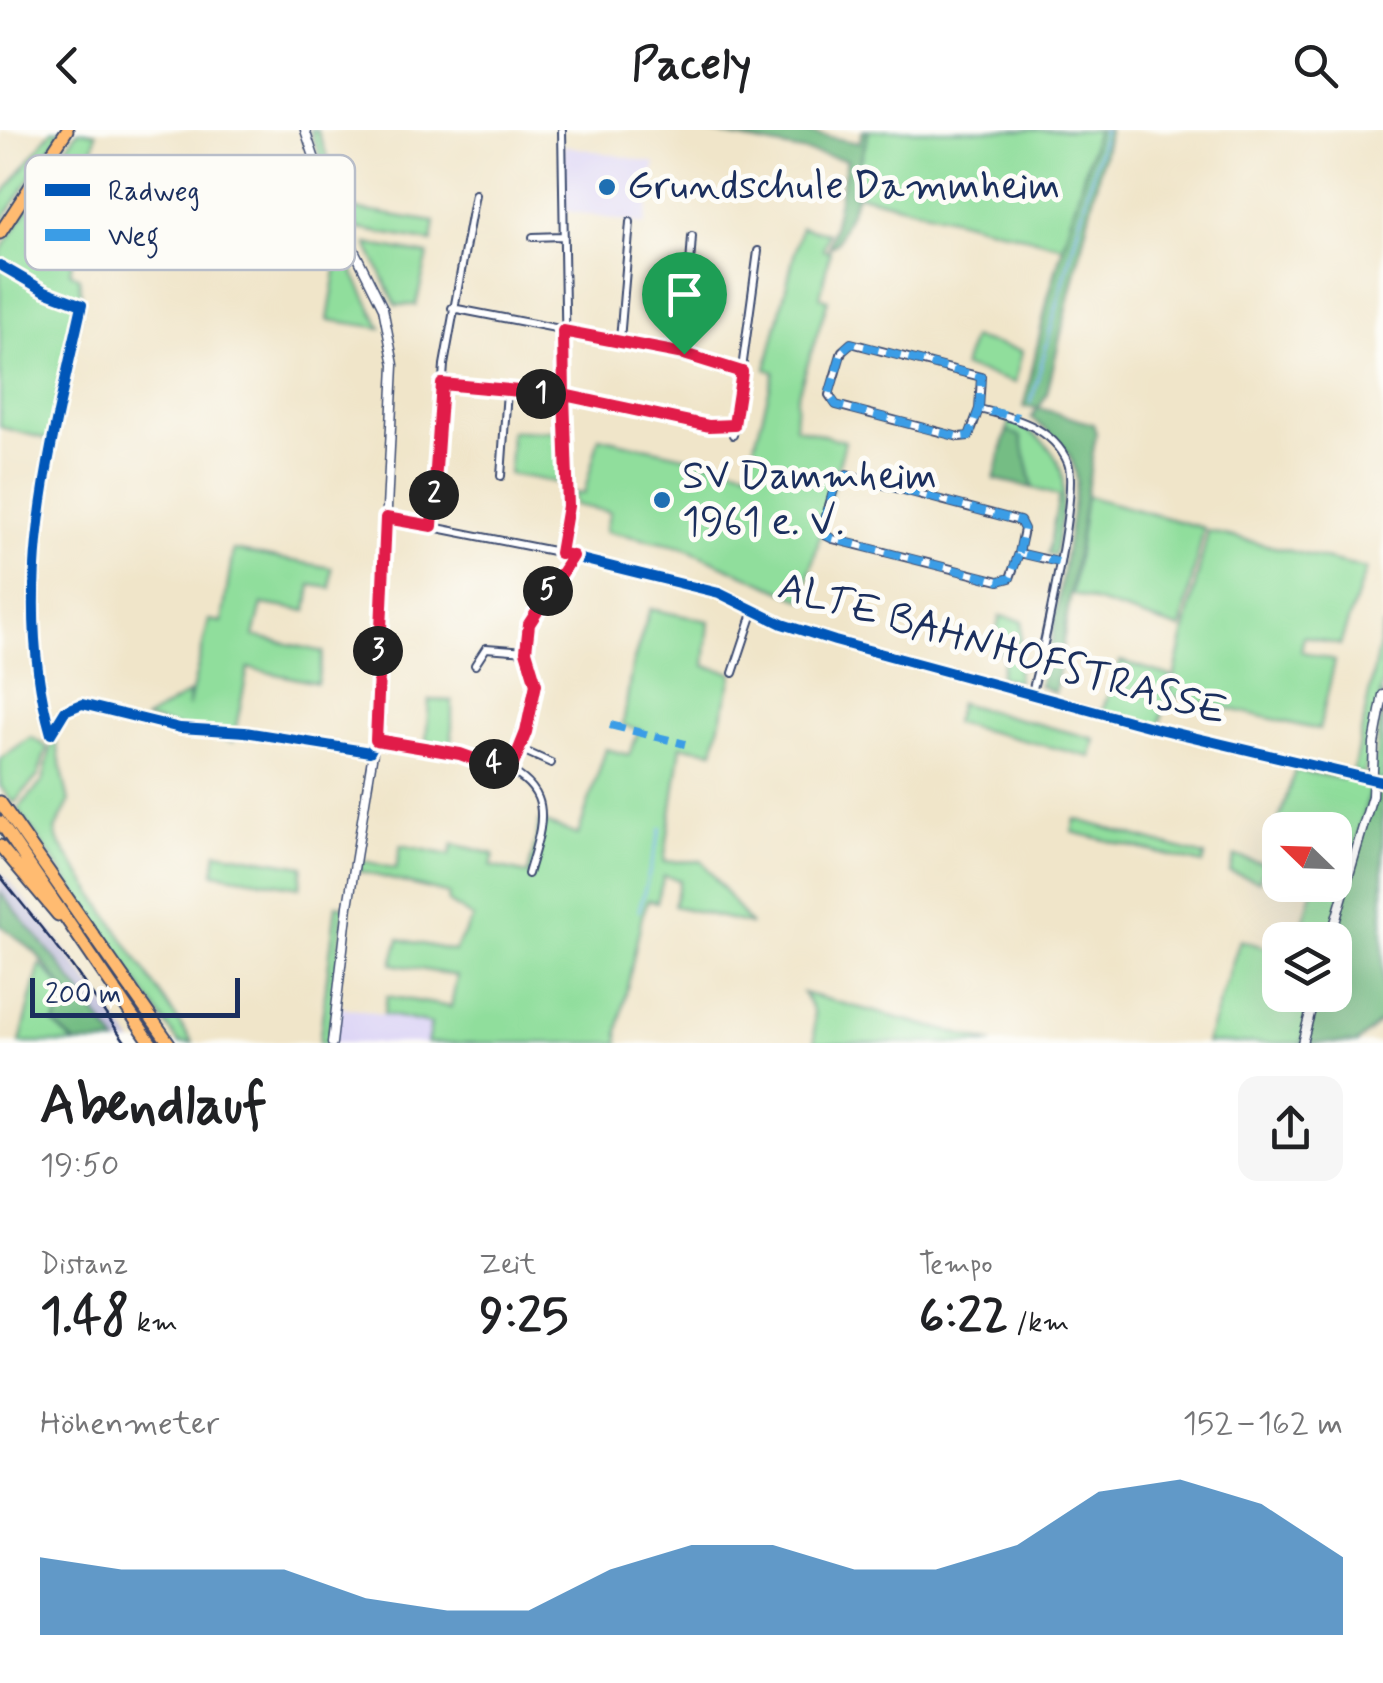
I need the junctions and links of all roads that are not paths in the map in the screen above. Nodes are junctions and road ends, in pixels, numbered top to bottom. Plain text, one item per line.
1 (67, 130) edge
2 (305, 130) edge
3 (562, 130) edge
4 (51, 155) edge
5 (313, 155) edge
6 (475, 194) dead end
7 (25, 195) edge
8 (630, 222) dead end
9 (0, 233) edge
10 (562, 236) junction
11 (692, 236) dead end
12 (533, 237) dead end
13 (758, 252) dead end
14 (355, 256) edge
15 (452, 308) junction
16 (563, 331) junction
17 (620, 340) junction
18 (684, 354) junction
19 (742, 372) junction
20 (442, 384) junction
21 (507, 390) junction
22 (564, 395) junction
23 (979, 409) junction
24 (734, 425) junction
25 (733, 435) dead end
26 (502, 476) dead end
27 (386, 518) junction
28 (432, 526) junction
29 (560, 553) junction
30 (1019, 553) junction
31 (573, 556) junction
32 (1058, 562) junction
33 (754, 610) junction
34 (526, 651) junction
35 (476, 665) dead end
36 (733, 673) dead end
37 (1032, 692) junction
38 (1383, 695) edge
39 (376, 740) junction
40 (520, 749) junction
41 (551, 764) dead end
42 (510, 772) junction
43 (1373, 780) junction
44 (0, 802) edge
45 (0, 822) edge
46 (0, 846) edge
47 (528, 874) dead end
48 (1335, 922) edge
49 (91, 952) junction
50 (1310, 1012) edge
51 (151, 1043) edge
52 (169, 1043) edge
53 (332, 1043) edge
54 (1302, 1043) edge

1 - 4 highway
2 - 5 street
3 - 10 street
6 - 15 street
7 - 9 highway
8 - 17 street
10 - 12 street
10 - 16 street
11 - 18 street
13 - 19 street
14 - 27 street
15 - 16 street
15 - 20 street
16 - 17 street
16 - 22 street
17 - 18 street
18 - 19 street
19 - 24 street
20 - 21 street
20 - 28 street
21 - 22 street
21 - 26 street
22 - 24 street
22 - 29 street
23 - 23 street
23 - 32 street
24 - 25 street
27 - 28 street, ALTE BAHNHOFSTRASSE
27 - 39 street
28 - 29 street, ALTE BAHNHOFSTRASSE
29 - 31 street, ALTE BAHNHOFSTRASSE
30 - 30 street
30 - 32 street
31 - 33 street, ALTE BAHNHOFSTRASSE
31 - 34 street
32 - 37 street
33 - 36 street
33 - 37 street, ALTE BAHNHOFSTRASSE
34 - 35 street
34 - 40 street
37 - 43 street, ALTE BAHNHOFSTRASSE
38 - 43 street
39 - 42 street
39 - 53 street
40 - 41 street
40 - 42 street
42 - 47 street
43 - 48 street
44 - 52 highway
45 - 49 highway
46 - 49 highway
49 - 51 highway
50 - 54 street

